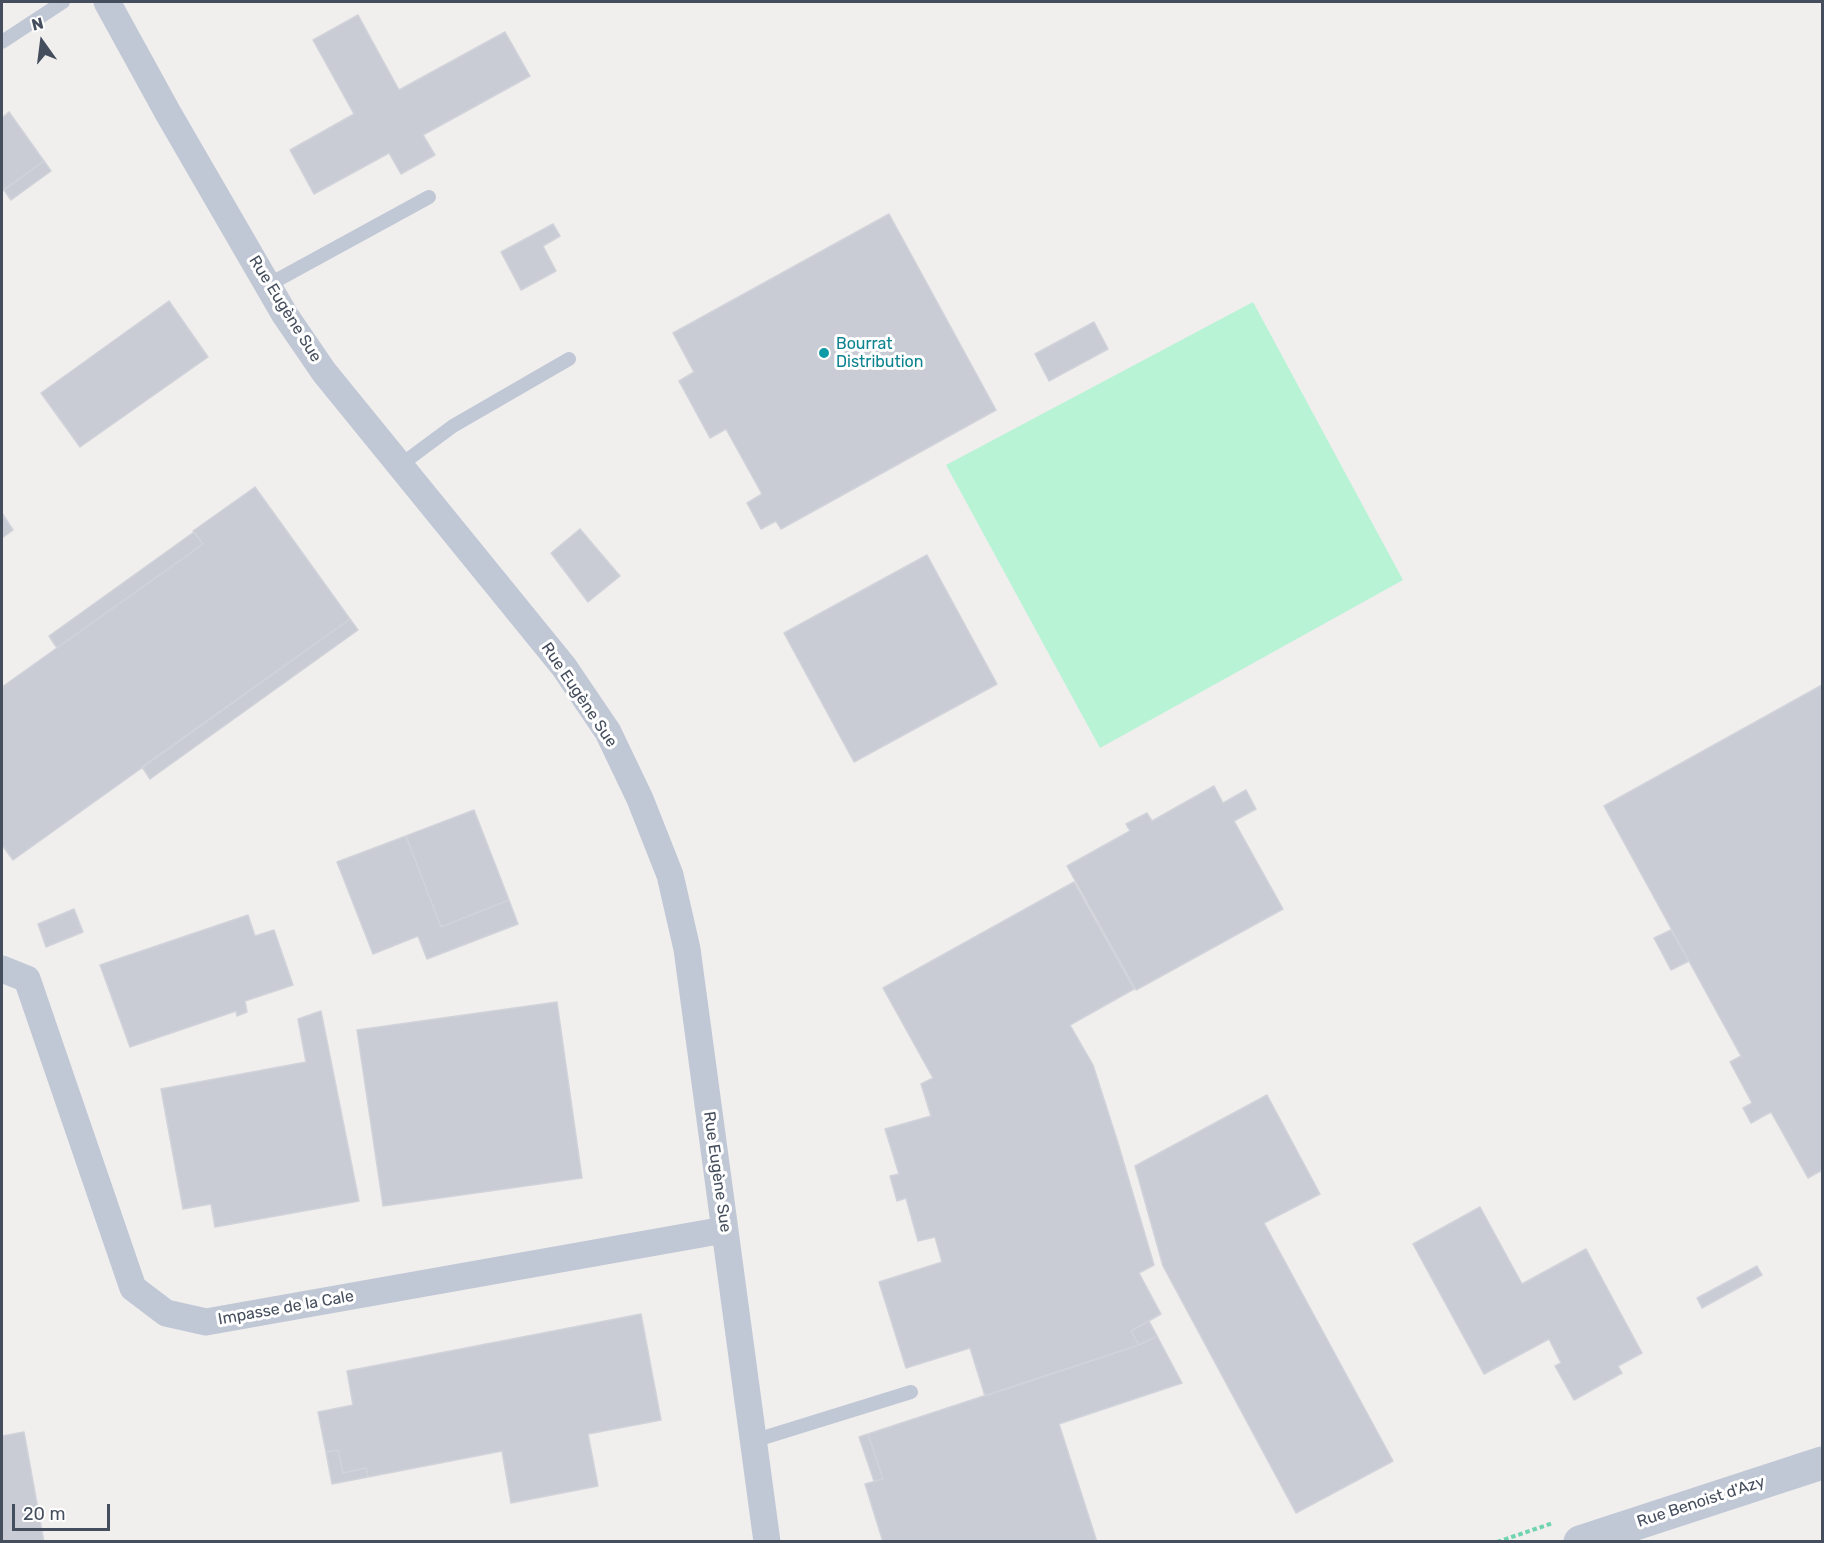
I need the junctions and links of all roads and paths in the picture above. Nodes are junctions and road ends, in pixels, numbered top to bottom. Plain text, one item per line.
1 (63, 2) edge
2 (107, 2) edge
3 (2, 42) edge
4 (429, 197) dead end
5 (268, 285) junction
6 (569, 359) dead end
7 (399, 466) junction
8 (2, 969) edge
9 (724, 1230) junction
10 (911, 1392) dead end
11 (753, 1441) junction
12 (1822, 1463) edge
13 (766, 1542) edge
14 (1580, 1542) edge

1 - 3 lane
2 - 5 street, Rue Eugène Sue
4 - 5 lane
5 - 7 street, Rue Eugène Sue
6 - 7 lane
7 - 9 street, Rue Eugène Sue
8 - 9 street, Impasse de la Cale
9 - 11 street, Rue Eugène Sue
10 - 11 lane
11 - 13 street, Rue Eugène Sue
12 - 14 street, Rue Benoist d'Azy

